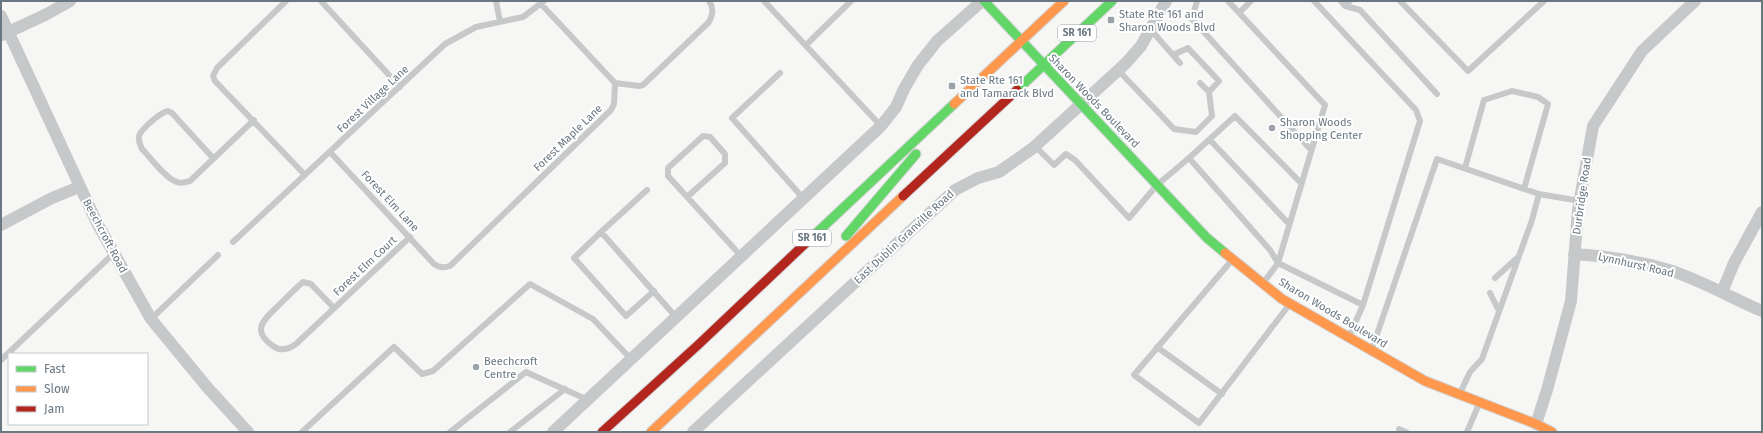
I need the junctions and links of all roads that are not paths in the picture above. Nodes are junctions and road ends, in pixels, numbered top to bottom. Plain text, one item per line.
1 (70, 1) edge
2 (286, 1) edge
3 (321, 1) edge
4 (496, 1) edge
5 (764, 1) edge
6 (851, 1) edge
7 (983, 1) edge
8 (1064, 1) edge
9 (1112, 1) edge
10 (1166, 1) edge
11 (1197, 1) edge
12 (1228, 1) edge
13 (1251, 1) edge
14 (1314, 1) edge
15 (1400, 1) edge
16 (1544, 1) edge
17 (1695, 1) edge
18 (542, 2) edge
19 (711, 3) edge
20 (1346, 3) edge
21 (1239, 12) junction
22 (1, 16) edge
23 (500, 22) junction
24 (1150, 29) junction
25 (5, 34) edge
26 (1020, 41) junction
27 (806, 45) junction
28 (1173, 55) junction
29 (1180, 62) dead end
30 (1043, 64) junction
31 (1005, 69) dead end
32 (1118, 70) junction
33 (780, 73) dead end
34 (1200, 83) dead end
35 (615, 84) junction
36 (400, 87) junction
37 (1209, 92) junction
38 (1437, 94) dead end
39 (1081, 104) junction
40 (254, 120) junction
41 (881, 126) junction
42 (1210, 140) junction
43 (1036, 146) junction
44 (921, 148) dead end
45 (1311, 150) junction
46 (330, 152) junction
47 (213, 158) junction
48 (1189, 158) junction
49 (1465, 168) junction
50 (305, 175) junction
51 (1301, 183) junction
52 (1156, 184) junction
53 (79, 186) junction
54 (1524, 189) junction
55 (647, 190) dead end
56 (1539, 194) junction
57 (687, 197) junction
58 (803, 198) junction
59 (1580, 201) junction
60 (1762, 212) edge
61 (1289, 224) junction
62 (1, 225) edge
63 (601, 232) junction
64 (410, 237) junction
65 (233, 242) dead end
66 (114, 253) junction
67 (1574, 254) junction
68 (218, 255) dead end
69 (741, 256) junction
70 (1519, 257) junction
71 (1233, 259) junction
72 (1278, 263) junction
73 (434, 264) joint
74 (1495, 278) dead end
75 (1263, 283) junction
76 (654, 291) junction
77 (1722, 292) junction
78 (1490, 293) dead end
79 (799, 294) junction
80 (1290, 304) junction
81 (1363, 305) junction
82 (334, 308) junction
83 (1499, 311) junction
84 (1762, 311) edge
85 (676, 317) junction
86 (151, 319) junction
87 (1349, 337) junction
88 (1157, 348) junction
89 (1371, 350) junction
90 (8, 353) edge
91 (631, 359) junction
92 (565, 389) junction
93 (1222, 394) junction
94 (1459, 394) junction
95 (588, 400) junction
96 (1479, 402) junction
97 (1536, 424) junction
98 (1399, 429) dead end
99 (248, 432) edge
100 (302, 432) edge
101 (450, 432) edge
102 (510, 432) edge
103 (553, 432) edge
104 (602, 432) edge
105 (651, 432) edge
106 (693, 432) edge
107 (1406, 432) edge
108 (1467, 432) edge
109 (1552, 432) edge

1 - 25 street
2 - 40 lane
3 - 36 lane
4 - 23 lane
5 - 27 lane
6 - 27 lane
7 - 26 main road, Sharon Woods Boulevard
7 - 41 street
8 - 26 main road, SR 161
9 - 30 main road, SR 161
10 - 24 street, East Dublin Granville Road
11 - 45 lane
12 - 21 lane
13 - 21 lane
14 - 81 lane
15 - 16 lane
17 - 59 street, Durbridge Road
18 - 23 lane, Forest Village Lane
18 - 35 lane
19 - 35 lane
20 - 38 lane
21 - 45 lane
22 - 25 street, Beechcroft Road
23 - 36 lane, Forest Village Lane
24 - 28 lane
24 - 32 street, East Dublin Granville Road
25 - 53 street, Beechcroft Road
26 - 30 main road, Sharon Woods Boulevard
26 - 31 main road
26 - 104 main road, SR 161
27 - 41 lane
28 - 29 lane
28 - 37 lane
30 - 39 main road, Sharon Woods Boulevard
30 - 79 main road, SR 161
32 - 37 lane
32 - 39 street, East Dublin Granville Road
33 - 58 lane
34 - 37 lane
35 - 73 lane, Forest Maple Lane
36 - 46 lane, Forest Village Lane
39 - 43 street, East Dublin Granville Road
39 - 52 main road, Sharon Woods Boulevard
40 - 47 lane
40 - 50 lane
41 - 58 street
42 - 48 lane
42 - 51 lane
42 - 61 lane
43 - 52 lane
43 - 106 street, East Dublin Granville Road
44 - 79 main road
45 - 51 lane
46 - 50 lane, Forest Village Lane
46 - 64 lane, Forest Elm Lane
47 - 47 lane
48 - 52 lane
48 - 72 lane
49 - 54 lane
49 - 54 lane
49 - 89 lane
50 - 65 lane, Forest Village Lane
51 - 61 lane
52 - 71 main road, Sharon Woods Boulevard
53 - 62 street
53 - 66 street, Beechcroft Road
54 - 56 lane
55 - 63 lane
56 - 59 lane
56 - 70 lane
57 - 57 lane
57 - 69 lane
58 - 69 street
59 - 67 street, Durbridge Road
60 - 77 street
61 - 72 lane
63 - 76 lane
63 - 76 lane
64 - 73 lane, Forest Elm Lane
64 - 82 lane, Forest Elm Court
66 - 86 street, Beechcroft Road
66 - 90 lane
67 - 77 street, Lynnhurst Road
67 - 97 street, Durbridge Road
68 - 86 lane
69 - 85 street
70 - 74 lane
70 - 83 lane
71 - 75 main road, Sharon Woods Boulevard
71 - 88 lane
72 - 75 lane
72 - 81 lane
75 - 80 main road, Sharon Woods Boulevard
76 - 85 lane
77 - 84 street, Lynnhurst Road
78 - 83 lane
79 - 105 main road, SR 161
80 - 87 main road, Sharon Woods Boulevard
80 - 93 lane
81 - 87 lane
82 - 82 lane, Forest Elm Court
83 - 94 lane
85 - 91 street
86 - 99 street, Beechcroft Road
87 - 89 main road, Sharon Woods Boulevard
88 - 93 lane
88 - 93 lane
89 - 94 main road, Sharon Woods Boulevard
91 - 95 street
91 - 100 lane
92 - 95 lane
92 - 101 lane
92 - 102 lane
94 - 96 main road, Sharon Woods Boulevard
95 - 103 street
96 - 97 main road, Sharon Woods Boulevard
96 - 108 lane
97 - 109 main road, Sharon Woods Boulevard
98 - 107 lane

